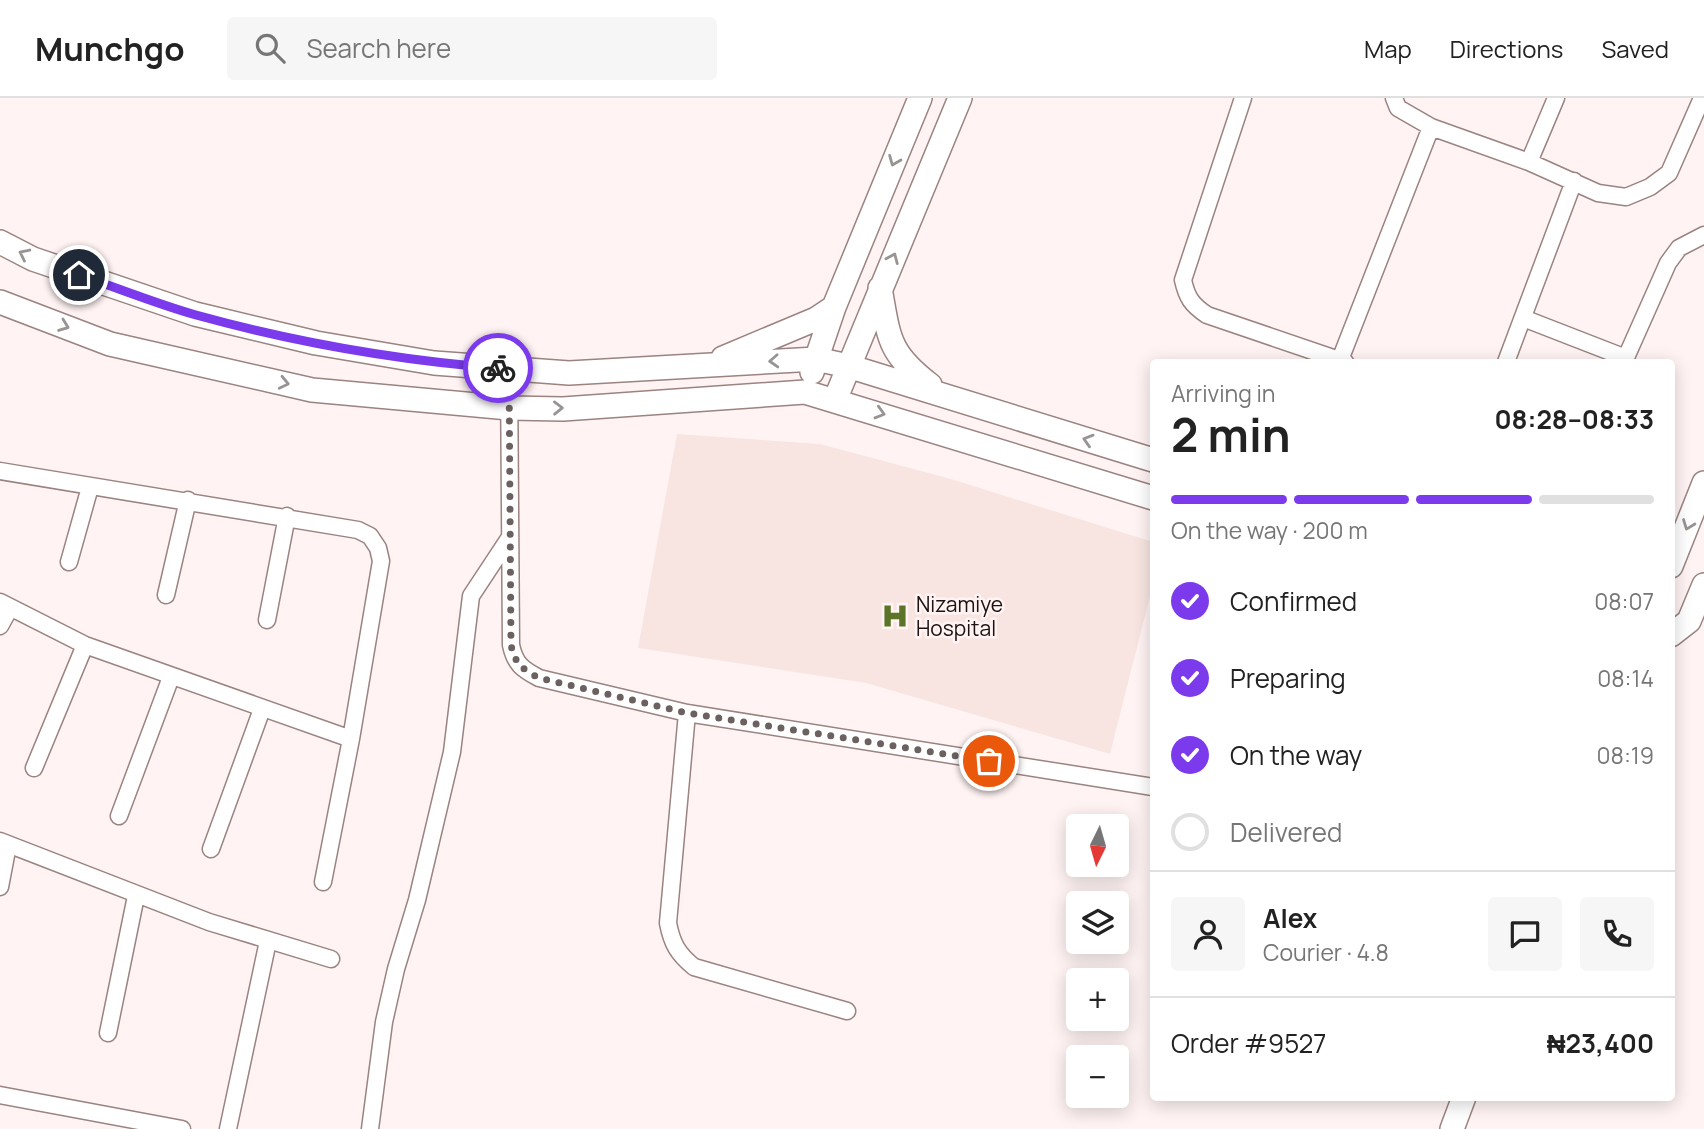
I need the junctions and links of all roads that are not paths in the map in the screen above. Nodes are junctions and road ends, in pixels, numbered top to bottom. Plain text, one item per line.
1 (920, 98) edge
2 (960, 98) edge
3 (1243, 98) edge
4 (1394, 98) edge
5 (1556, 98) edge
6 (1702, 98) edge
7 (1431, 127) junction
8 (1528, 162) junction
9 (1574, 181) junction
10 (1704, 235) edge
11 (0, 242) edge
12 (880, 288) junction
13 (0, 302) edge
14 (834, 307) junction
15 (1523, 318) junction
16 (816, 359) junction
17 (1337, 359) edge
18 (1344, 359) edge
19 (1507, 359) edge
20 (1623, 359) edge
21 (1625, 359) edge
22 (707, 365) junction
23 (848, 366) junction
24 (509, 369) junction
25 (805, 392) junction
26 (944, 396) junction
27 (835, 400) junction
28 (509, 408) junction
29 (1150, 459) edge
30 (0, 471) edge
31 (1704, 483) edge
32 (90, 487) junction
33 (1150, 497) edge
34 (188, 500) junction
35 (286, 516) junction
36 (510, 537) junction
37 (1675, 555) edge
38 (69, 562) dead end
39 (1704, 585) edge
40 (166, 595) dead end
41 (5, 605) edge
42 (267, 620) dead end
43 (0, 626) edge
44 (1675, 632) edge
45 (85, 645) junction
46 (171, 677) junction
47 (262, 709) junction
48 (687, 713) junction
49 (351, 739) junction
50 (33, 768) dead end
51 (1150, 787) edge
52 (119, 816) dead end
53 (4, 843) edge
54 (211, 849) dead end
55 (323, 881) dead end
56 (0, 887) edge
57 (136, 896) junction
58 (268, 941) junction
59 (331, 959) dead end
60 (847, 1011) dead end
61 (108, 1033) dead end
62 (0, 1095) edge
63 (1462, 1101) edge
64 (87, 1121) edge
65 (182, 1129) edge
66 (228, 1129) edge
67 (370, 1129) edge
68 (1452, 1129) edge

1 -> 14 street
12 -> 2 street
3 - 17 street
4 - 7 street
5 - 8 street
6 - 9 street
7 - 8 street
7 - 18 street
8 - 9 street
9 - 15 street
10 - 21 street
24 -> 11 street
12 - 23 street
12 - 26 street
13 -> 28 street
14 - 16 street
14 - 22 street
15 - 19 street
15 - 20 street
16 -> 22 street
16 - 23 street
16 - 25 street
22 - 24 street
23 - 26 street
23 - 27 street
24 - 28 street
25 - 27 street
28 -> 25 street
29 -> 26 street
27 -> 33 street
28 - 36 street
30 - 32 street
31 -> 37 street
32 - 34 street
32 - 38 street
34 - 35 street
34 - 40 street
35 - 42 street
35 - 49 street
36 - 48 street
36 - 67 street
39 - 44 street
41 - 43 street
41 - 45 street
45 - 46 street
45 - 50 street
46 - 47 street
46 - 52 street
47 - 49 street
47 - 54 street
48 - 51 street
48 - 60 street
49 - 55 street
53 - 56 street
53 - 57 street
57 - 58 street
57 - 61 street
58 - 59 street
58 - 66 street
62 - 64 street
63 - 68 street
64 - 65 street

